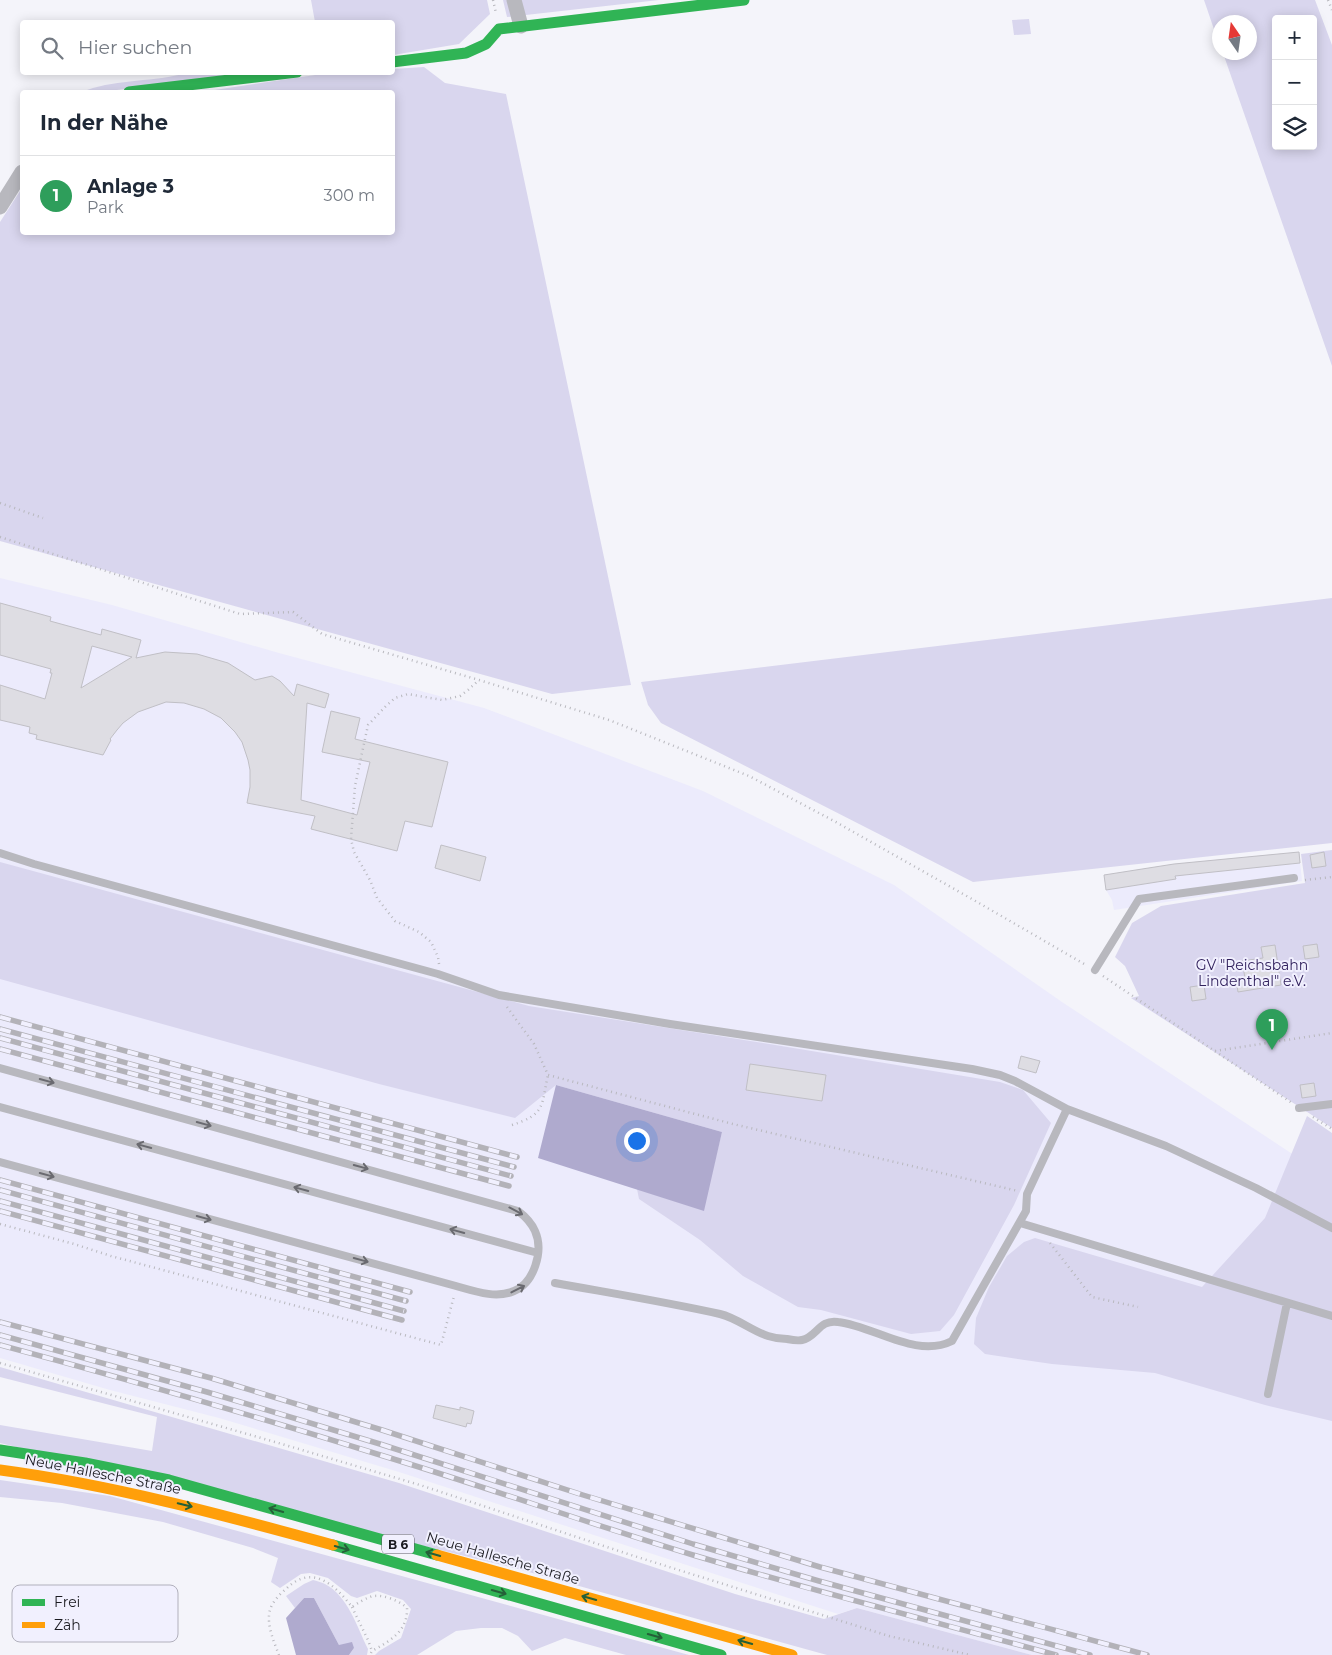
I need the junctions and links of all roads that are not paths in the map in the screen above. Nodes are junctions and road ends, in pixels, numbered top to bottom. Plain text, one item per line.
1 (514, 0) edge
2 (744, 0) edge
3 (521, 26) junction
4 (395, 62) edge
5 (272, 75) edge
6 (146, 90) edge
7 (20, 175) edge
8 (0, 207) edge
9 (0, 853) edge
10 (1294, 878) road end
11 (1095, 970) road end
12 (0, 1068) edge
13 (1332, 1104) edge
14 (0, 1107) edge
15 (1299, 1108) road end
16 (1067, 1109) junction
17 (0, 1162) edge
18 (1020, 1222) junction
19 (1332, 1228) edge
20 (538, 1253) junction
21 (555, 1283) dead end
22 (1287, 1303) junction
23 (1332, 1316) edge
24 (1268, 1394) dead end
25 (0, 1450) edge
26 (0, 1470) edge
27 (720, 1655) edge
28 (792, 1655) edge

1 - 3 street
2 - 3 main road
3 - 4 main road
5 - 6 main road
7 - 8 street
9 - 16 lane
10 - 11 lane
12 -> 20 lane
13 - 15 lane
20 -> 14 lane
16 - 18 lane
16 - 19 lane
17 -> 20 lane
18 - 21 lane
18 - 22 lane
22 - 23 lane
22 - 24 lane
28 -> 25 main road, Neue Hallesche Straße / B 6
26 -> 27 main road, Neue Hallesche Straße / B 6

